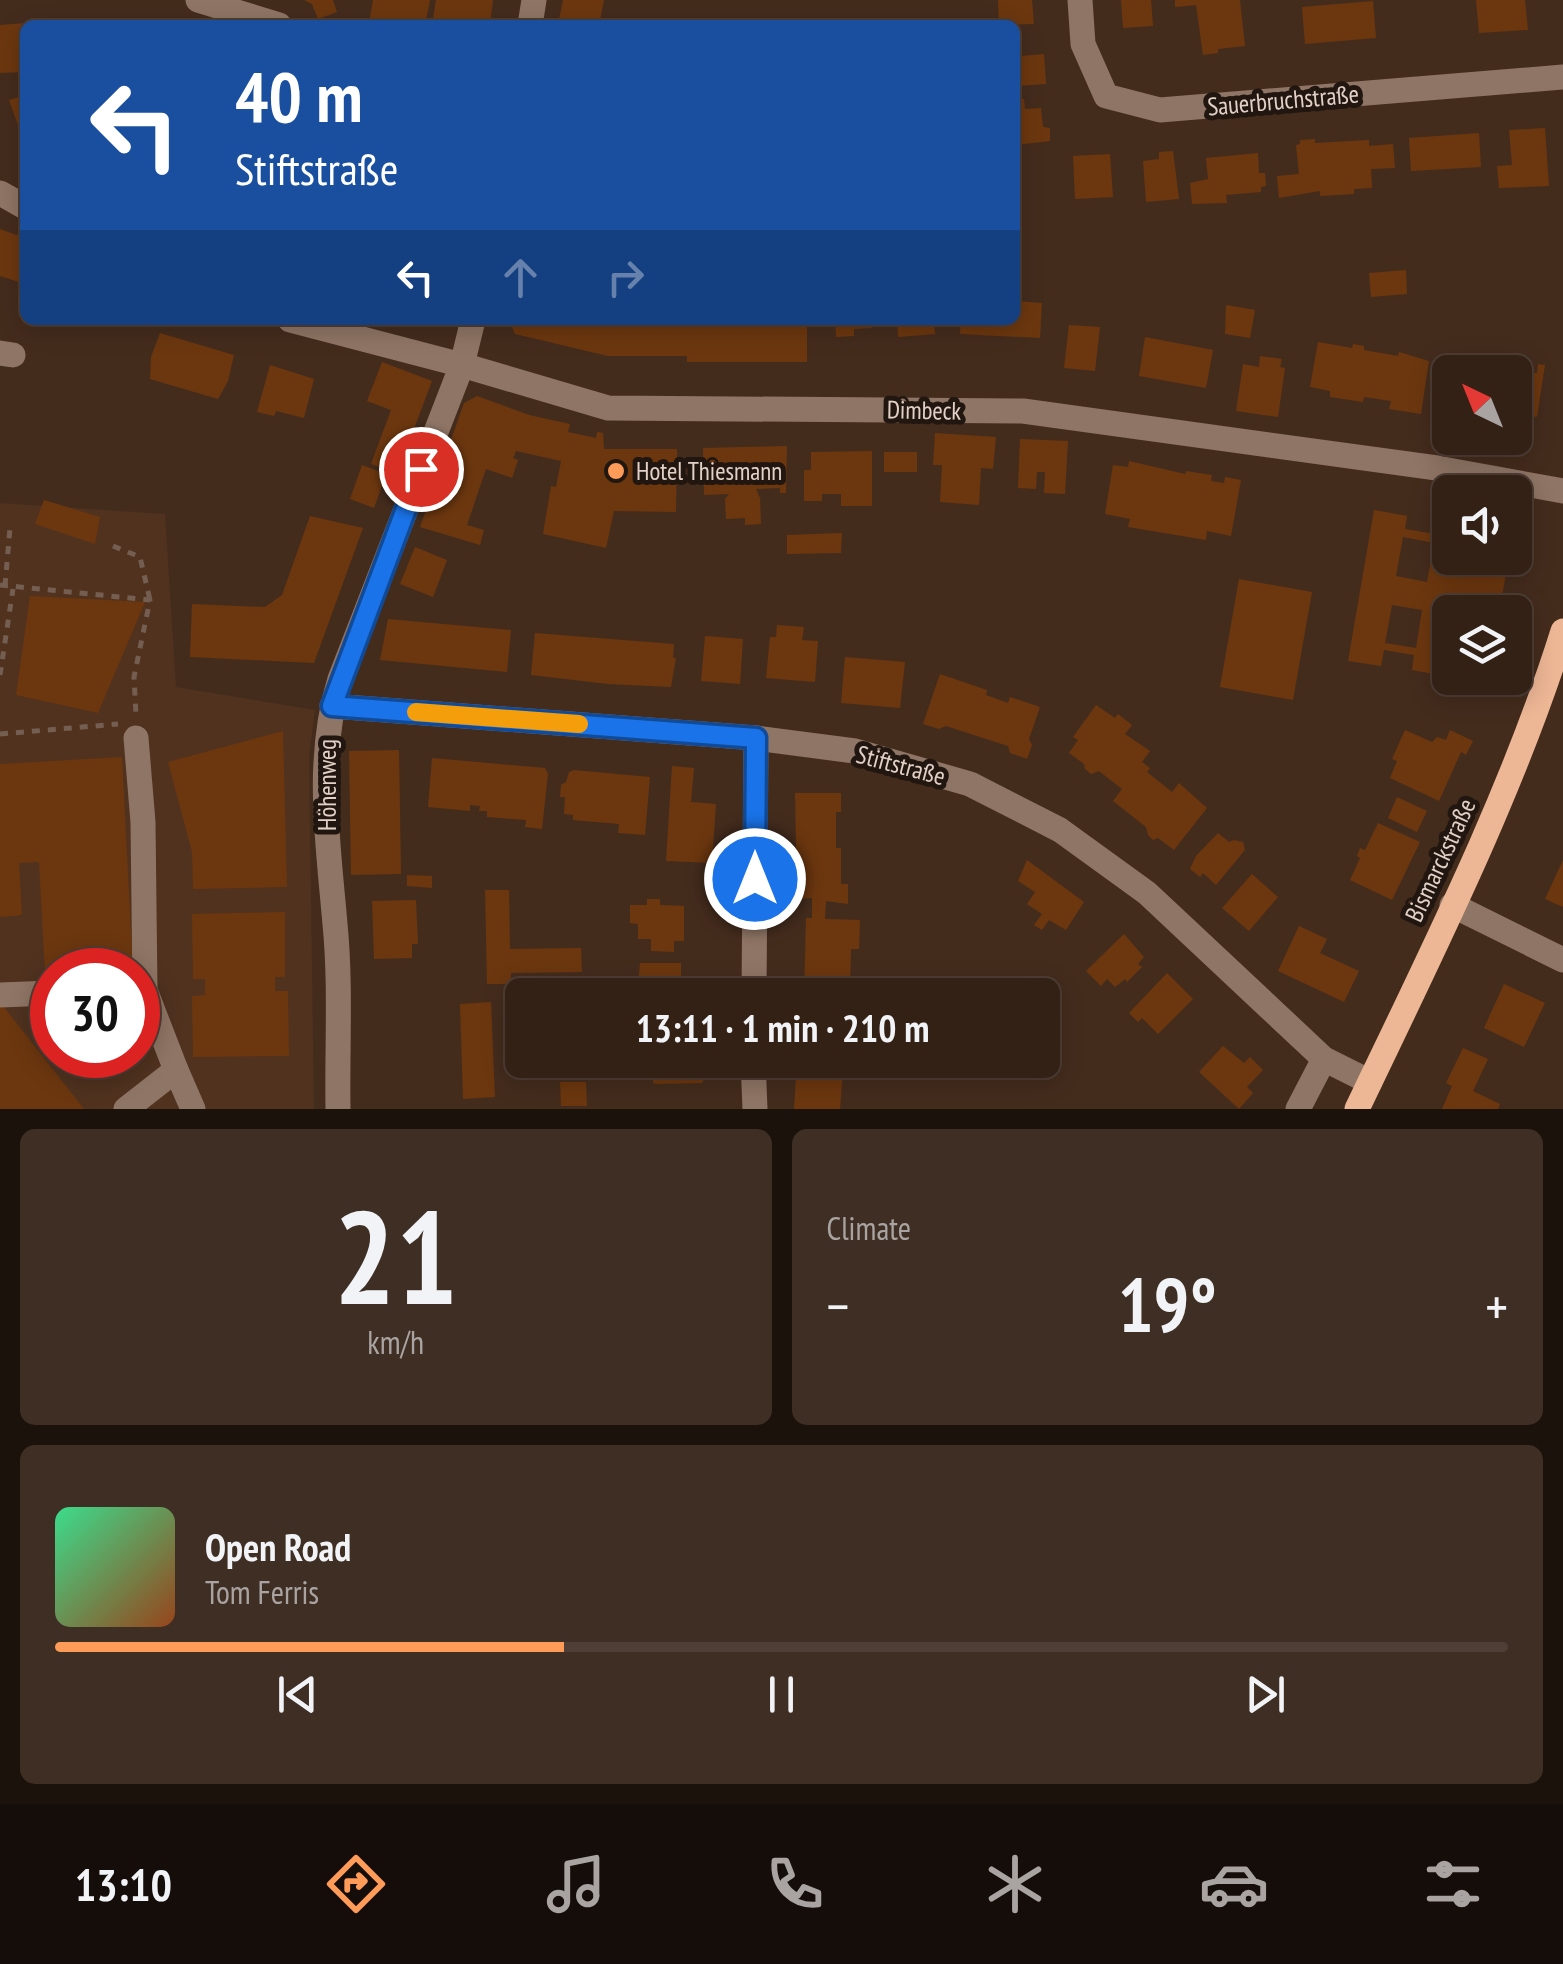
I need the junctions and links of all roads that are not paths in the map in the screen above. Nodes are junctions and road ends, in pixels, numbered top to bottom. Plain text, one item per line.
1 (198, 0) edge
2 (1080, 0) edge
3 (263, 20) edge
4 (1563, 77) edge
5 (310, 325) edge
6 (472, 325) edge
7 (462, 364) junction
8 (1563, 491) edge
9 (1563, 631) edge
10 (332, 706) junction
11 (136, 738) dead end
12 (756, 738) junction
13 (1452, 905) junction
14 (141, 948) edge
15 (1563, 960) edge
16 (754, 978) edge
17 (30, 994) edge
18 (0, 995) edge
19 (160, 1033) edge
20 (1324, 1059) junction
21 (176, 1070) junction
22 (754, 1078) edge
23 (1370, 1082) junction
24 (126, 1109) edge
25 (193, 1109) edge
26 (338, 1109) edge
27 (755, 1109) edge
28 (1298, 1109) edge
29 (1357, 1109) edge

1 - 3 street
2 - 4 street, Sauerbruchstraße
5 - 7 street, Dimbeck
6 - 7 street, Höhenweg
7 - 8 street, Dimbeck
7 - 10 street, Höhenweg
9 - 13 main road, Bismarckstraße
10 - 12 street, Stiftstraße
10 - 26 street, Höhenweg
11 - 14 street
12 - 16 street
12 - 20 street, Stiftstraße
13 - 15 street
13 - 23 main road, Bismarckstraße
17 - 18 street
19 - 21 street
20 - 23 street, Stiftstraße
20 - 28 street
21 - 24 street
21 - 25 street
22 - 27 street
23 - 29 main road, Bismarckstraße

